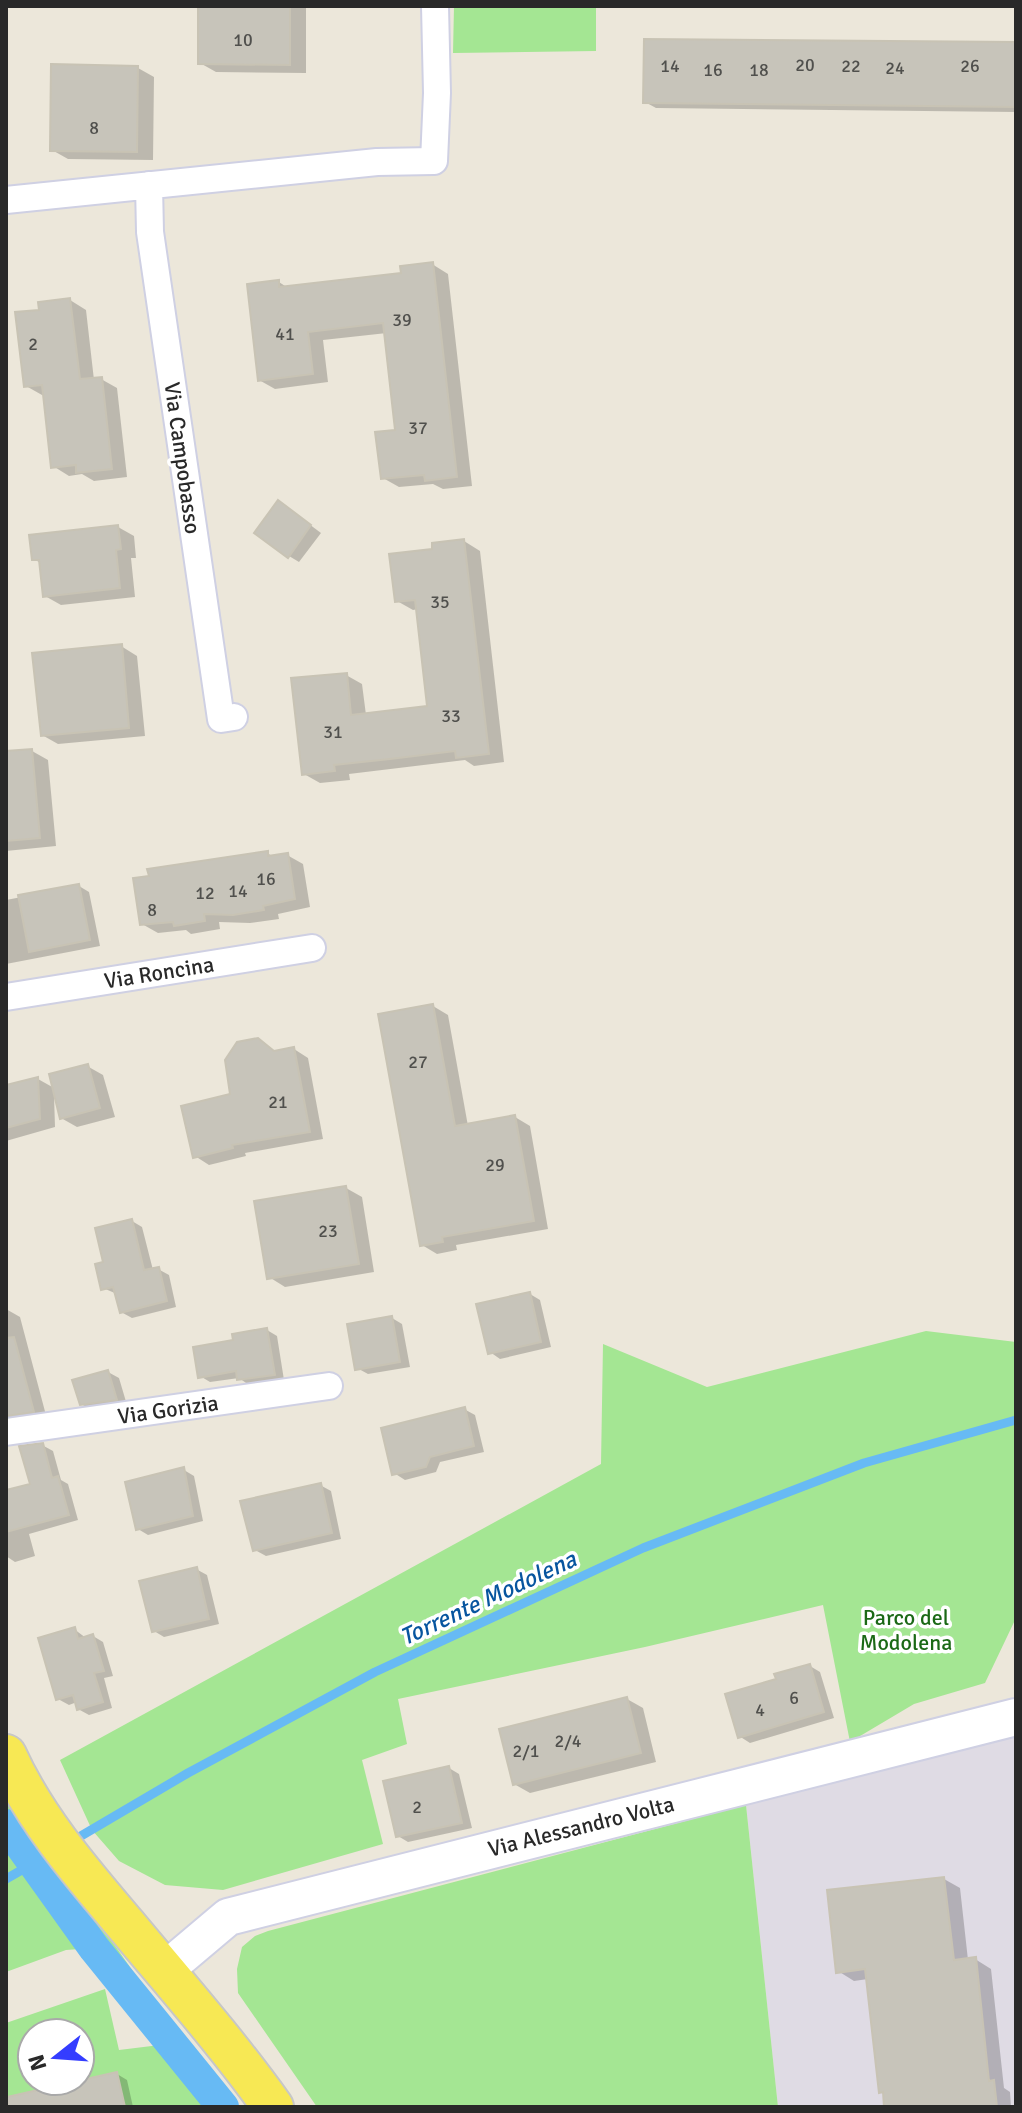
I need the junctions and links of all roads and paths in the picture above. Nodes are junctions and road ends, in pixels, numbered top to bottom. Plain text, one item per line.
1 (435, 6) edge
2 (149, 185) junction
3 (6, 200) edge
4 (234, 717) dead end
5 (312, 948) dead end
6 (6, 997) edge
7 (329, 1386) dead end
8 (6, 1432) edge
9 (1016, 1717) edge
10 (15, 1782) edge
11 (164, 1971) junction
12 (273, 2107) edge

1 - 2 street
2 - 3 street
2 - 4 street, Via Campobasso
5 - 6 street, Via Roncina
7 - 8 street, Via Gorizia
9 - 11 street, Via Alessandro Volta
10 - 11 main road
11 - 12 main road

